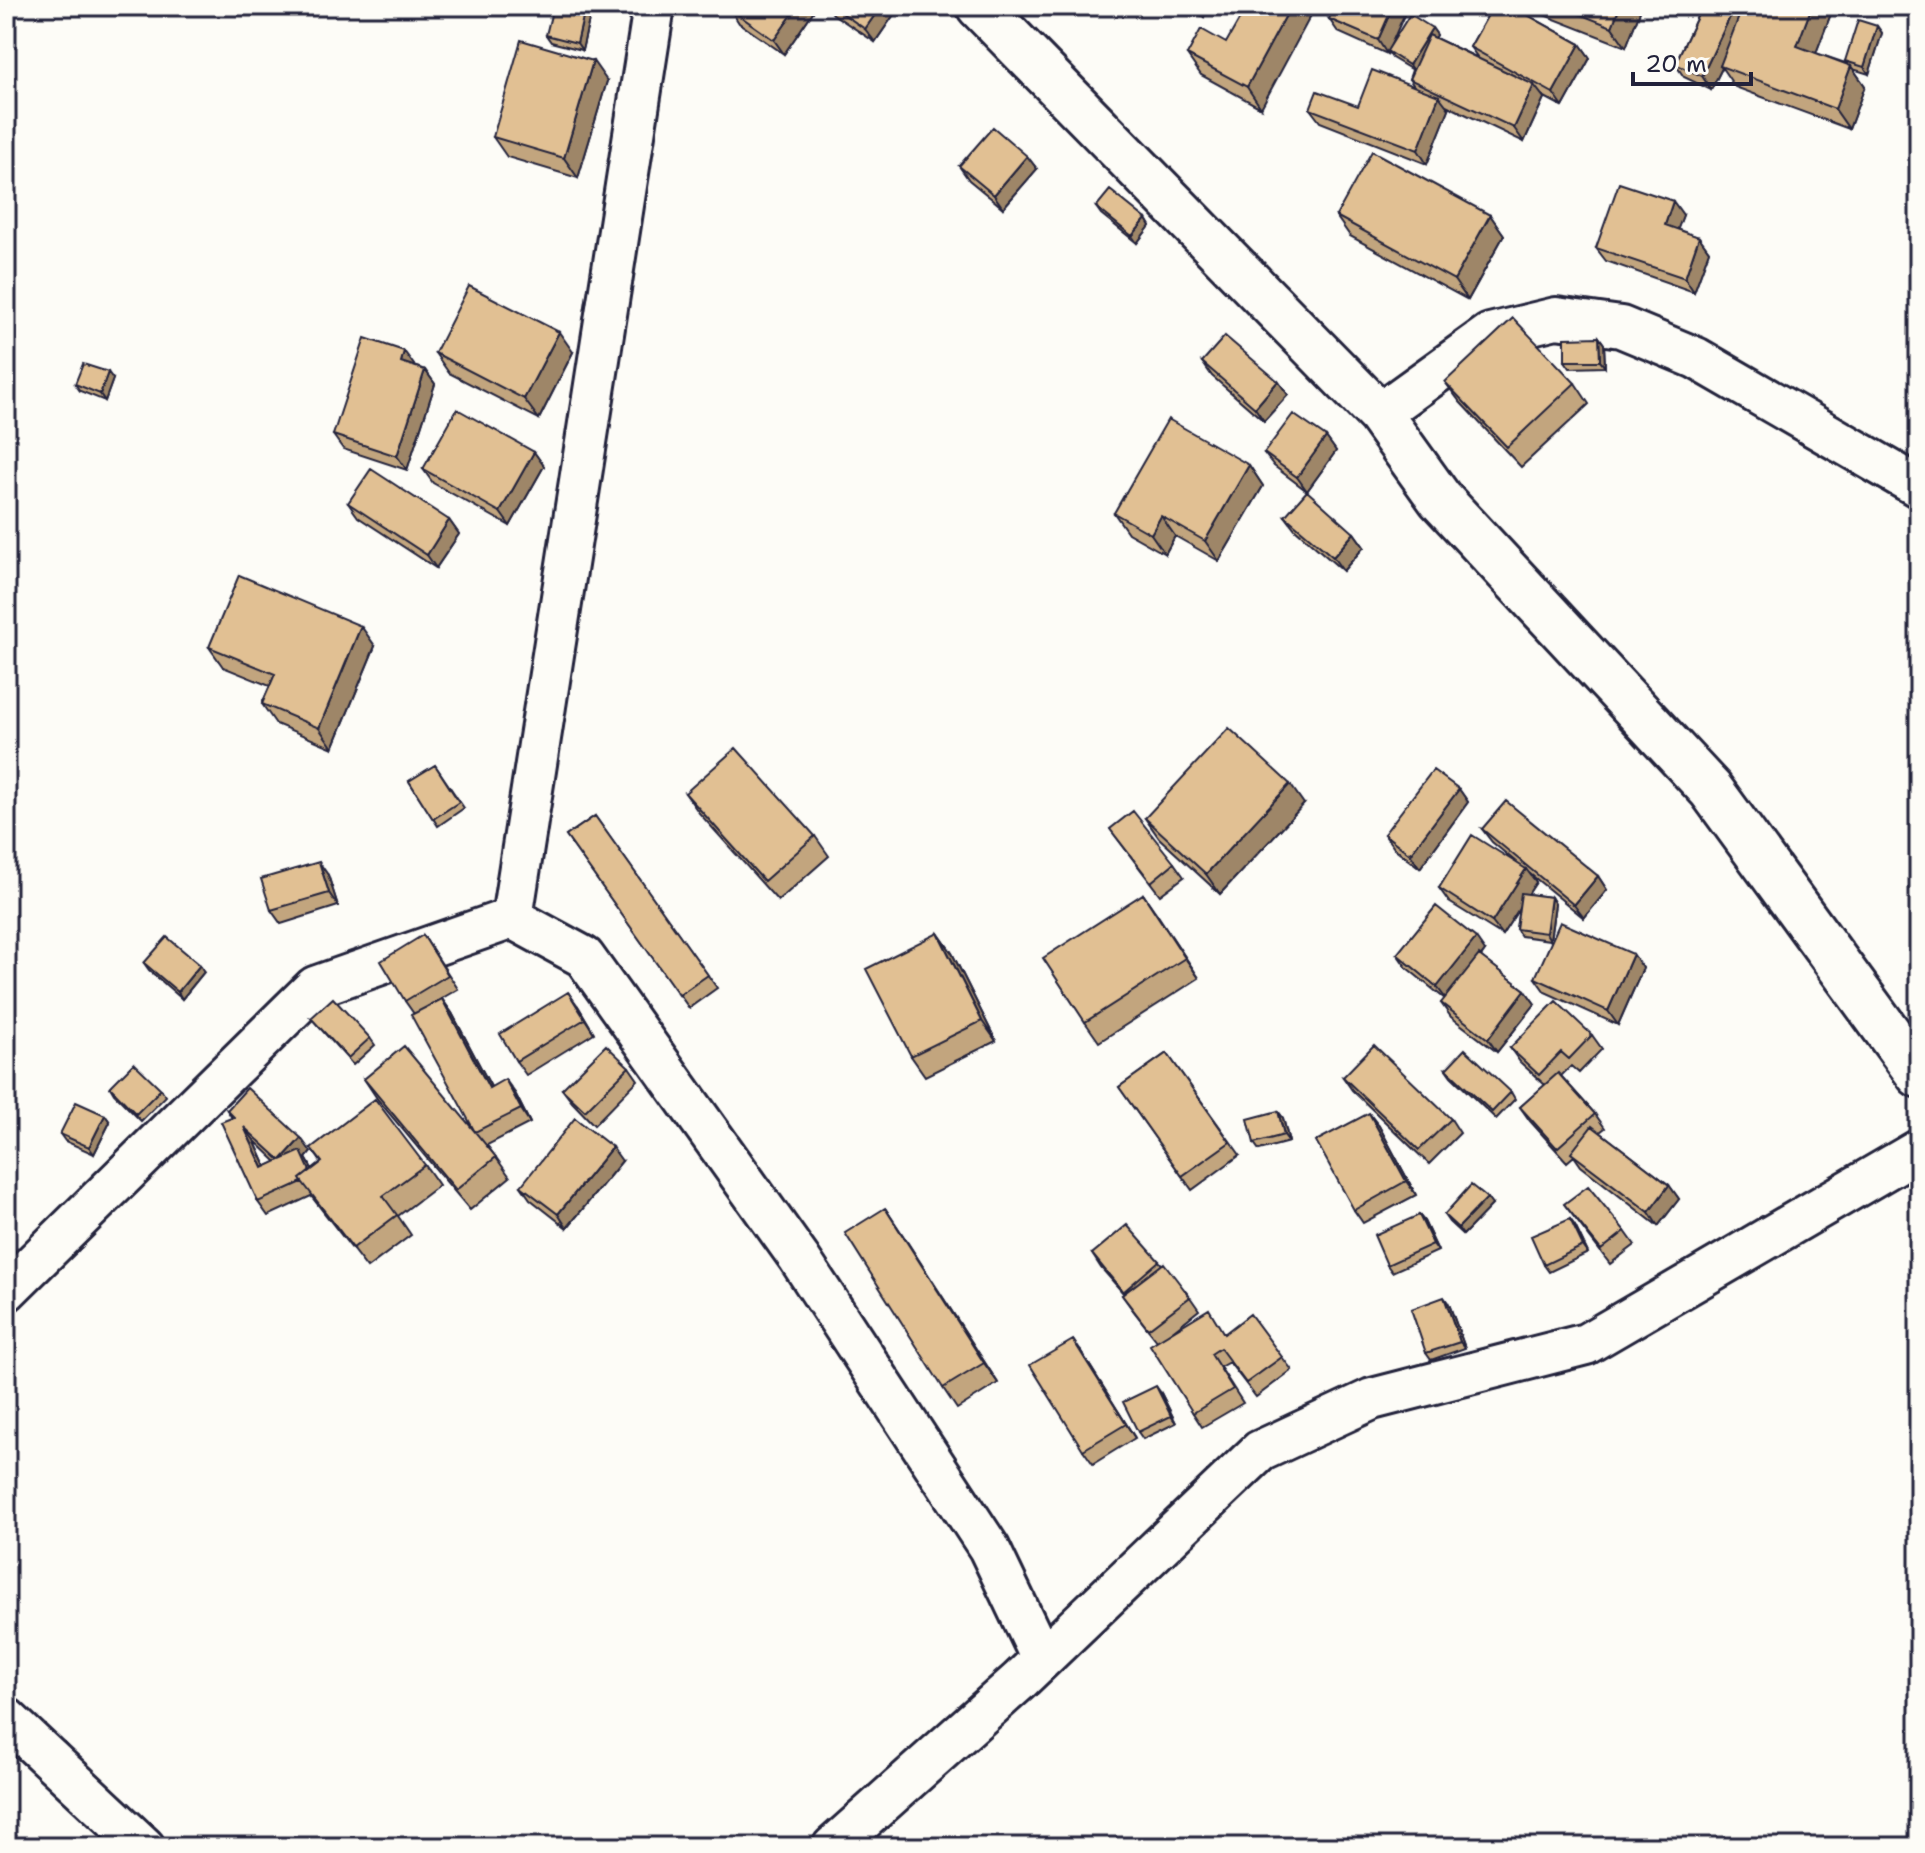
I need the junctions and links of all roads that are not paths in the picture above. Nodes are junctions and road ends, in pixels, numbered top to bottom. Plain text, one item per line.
1 (654, 6) edge
2 (979, 6) edge
3 (1379, 414) junction
4 (1919, 487) edge
5 (512, 918) junction
6 (1919, 1075) edge
7 (1919, 1150) edge
8 (6, 1291) edge
9 (1042, 1659) junction
10 (6, 1718) edge
11 (144, 1847) edge
12 (833, 1847) edge

1 - 5 street
2 - 3 main road
3 - 4 street
3 - 6 main road
5 - 8 street
5 - 9 street
7 - 9 street
9 - 12 street
10 - 11 street

